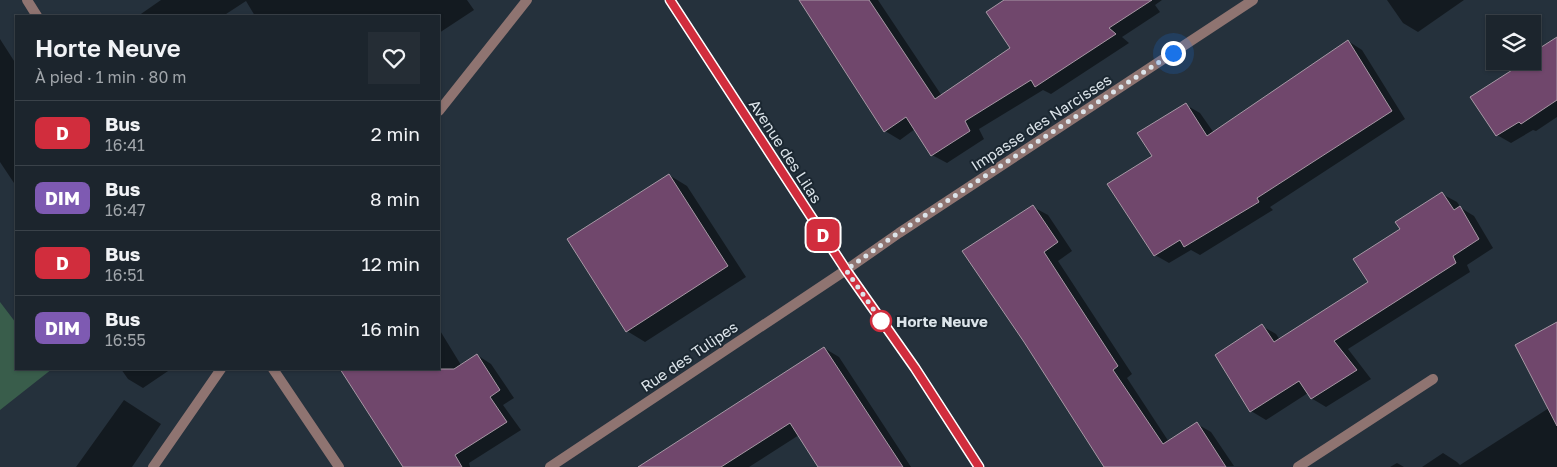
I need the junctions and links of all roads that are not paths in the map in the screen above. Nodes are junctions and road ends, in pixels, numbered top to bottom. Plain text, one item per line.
1 (26, 0) edge
2 (527, 0) edge
3 (670, 0) edge
4 (1253, 0) edge
5 (36, 15) edge
6 (440, 110) edge
7 (846, 270) junction
8 (220, 370) edge
9 (274, 370) edge
10 (1433, 379) dead end
11 (153, 467) edge
12 (339, 467) edge
13 (550, 467) edge
14 (979, 467) edge
15 (1298, 467) edge

1 - 5 street
2 - 6 street
3 - 7 street, Avenue des Lilas
4 - 7 street, Impasse des Narcisses
7 - 13 street, Rue des Tulipes
7 - 14 street, Avenue des Lilas
8 - 11 street
9 - 12 street
10 - 15 street

